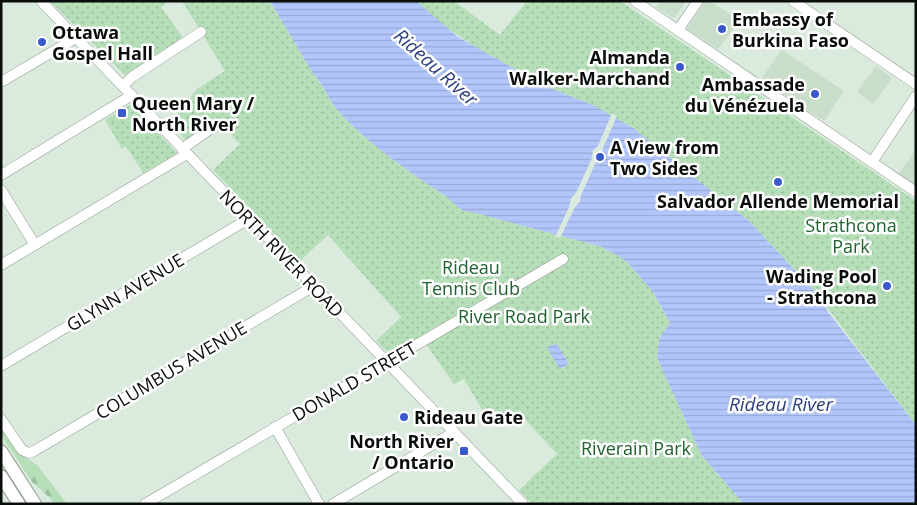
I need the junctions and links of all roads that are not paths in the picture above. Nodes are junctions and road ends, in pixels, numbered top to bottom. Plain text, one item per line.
1 (41, 1) edge
2 (635, 1) edge
3 (698, 1) edge
4 (793, 1) edge
5 (679, 31) junction
6 (202, 32) dead end
7 (76, 38) junction
8 (1, 82) edge
9 (916, 84) edge
10 (123, 86) junction
11 (132, 95) junction
12 (916, 96) edge
13 (216, 125) dead end
14 (185, 152) junction
15 (872, 162) junction
16 (1, 175) edge
17 (1, 190) edge
18 (916, 192) edge
19 (250, 218) junction
20 (35, 245) junction
21 (563, 259) dead end
22 (1, 265) edge
23 (314, 286) junction
24 (388, 362) junction
25 (1, 366) edge
26 (1, 419) edge
27 (275, 427) junction
28 (454, 432) junction
29 (1, 451) edge
30 (1, 476) edge
31 (16, 500) edge
32 (35, 504) edge
33 (145, 504) edge
34 (319, 504) edge
35 (333, 504) edge
36 (523, 504) edge

1 - 7 street, NORTH RIVER ROAD
2 - 5 street
3 - 5 street
4 - 9 street
5 - 15 street
6 - 10 street
7 - 8 street
7 - 10 street, NORTH RIVER ROAD
10 - 11 street, NORTH RIVER ROAD
11 - 14 street, NORTH RIVER ROAD
11 - 16 street
12 - 15 street
13 - 14 street
14 - 19 street, NORTH RIVER ROAD
14 - 20 street
15 - 18 street
17 - 20 street
19 - 23 street, NORTH RIVER ROAD
19 - 25 street, GLYNN AVENUE
20 - 22 street
21 - 24 street, DONALD STREET
23 - 24 street, NORTH RIVER ROAD
23 - 26 street, COLUMBUS AVENUE
24 - 27 street, DONALD STREET
24 - 28 street, NORTH RIVER ROAD
27 - 33 street, DONALD STREET
27 - 34 street
28 - 35 street
28 - 36 street, NORTH RIVER ROAD
29 - 32 main road
30 - 31 main road

